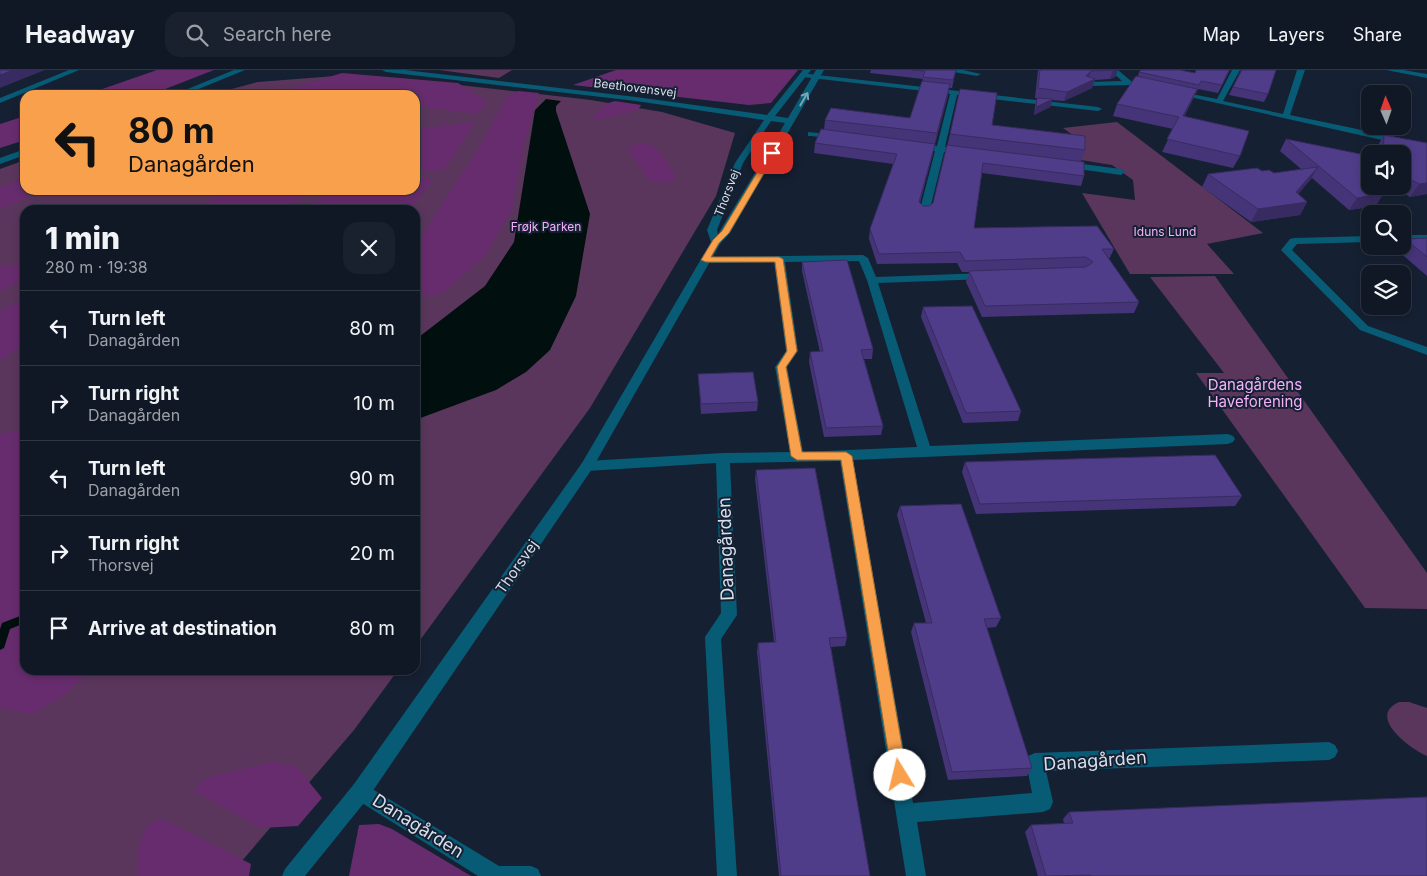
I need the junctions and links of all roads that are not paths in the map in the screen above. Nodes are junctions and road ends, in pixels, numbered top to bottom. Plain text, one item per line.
1 (75, 70) edge
2 (241, 70) edge
3 (386, 70) edge
4 (946, 70) edge
5 (1114, 70) edge
6 (1236, 70) edge
7 (1301, 70) edge
8 (1390, 70) edge
9 (805, 73) edge
10 (818, 73) edge
11 (1427, 76) edge
12 (976, 82) edge
13 (1129, 83) junction
14 (1089, 84) edge
15 (1156, 89) edge
16 (27, 90) edge
17 (190, 90) edge
18 (1165, 91) edge
19 (20, 93) edge
20 (954, 93) junction
21 (0, 101) edge
22 (1219, 102) junction
23 (1098, 109) dead end
24 (1286, 116) junction
25 (769, 118) junction
26 (791, 120) junction
27 (811, 134) dead end
28 (850, 139) edge
29 (1408, 142) edge
30 (910, 146) edge
31 (940, 149) junction
32 (20, 154) edge
33 (978, 154) edge
34 (0, 161) edge
35 (1054, 164) edge
36 (1121, 172) dead end
37 (924, 213) edge
38 (1411, 238) edge
39 (1427, 238) edge
40 (1361, 239) edge
41 (716, 242) junction
42 (779, 259) junction
43 (706, 260) junction
44 (1002, 276) edge
45 (872, 280) junction
46 (1427, 351) edge
47 (1228, 438) dead end
48 (925, 451) junction
49 (797, 456) junction
50 (846, 456) junction
51 (723, 458) junction
52 (587, 466) junction
53 (1329, 752) dead end
54 (361, 790) junction
55 (906, 813) junction
56 (292, 876) edge
57 (530, 876) edge
58 (727, 876) edge
59 (916, 876) edge

1 - 16 street
2 - 17 street
3 - 25 street, Beethovensvej
4 - 12 street
5 - 13 street
6 - 22 street
7 - 24 street
8 - 11 street
9 - 10 street
9 - 25 street, Thorsvej
10 - 20 street
26 -> 10 street, Thorsvej
12 - 20 street
12 - 23 street
13 - 14 street
13 - 15 street
18 - 22 street
19 - 21 street
20 - 31 street
22 - 24 street
24 - 29 street
25 - 26 street, Beethovensvej
25 - 41 street, Thorsvej
26 - 41 street, Thorsvej
27 - 28 street
30 - 31 street
31 - 33 street
31 - 37 street
32 - 34 street
35 - 36 street
38 - 39 street
40 - 46 street
41 - 43 street, Thorsvej
42 - 43 street
42 - 45 street
42 - 49 street
43 - 52 street, Thorsvej
44 - 45 street
45 - 48 street
47 - 48 street
48 - 50 street
49 - 50 street
49 - 51 street
50 - 55 street
51 - 52 street
51 - 58 street, Danagården
52 - 54 street, Thorsvej
53 - 55 street, Danagården
54 - 56 street, Thorsvej
54 - 57 street, Danagården
55 - 59 street

